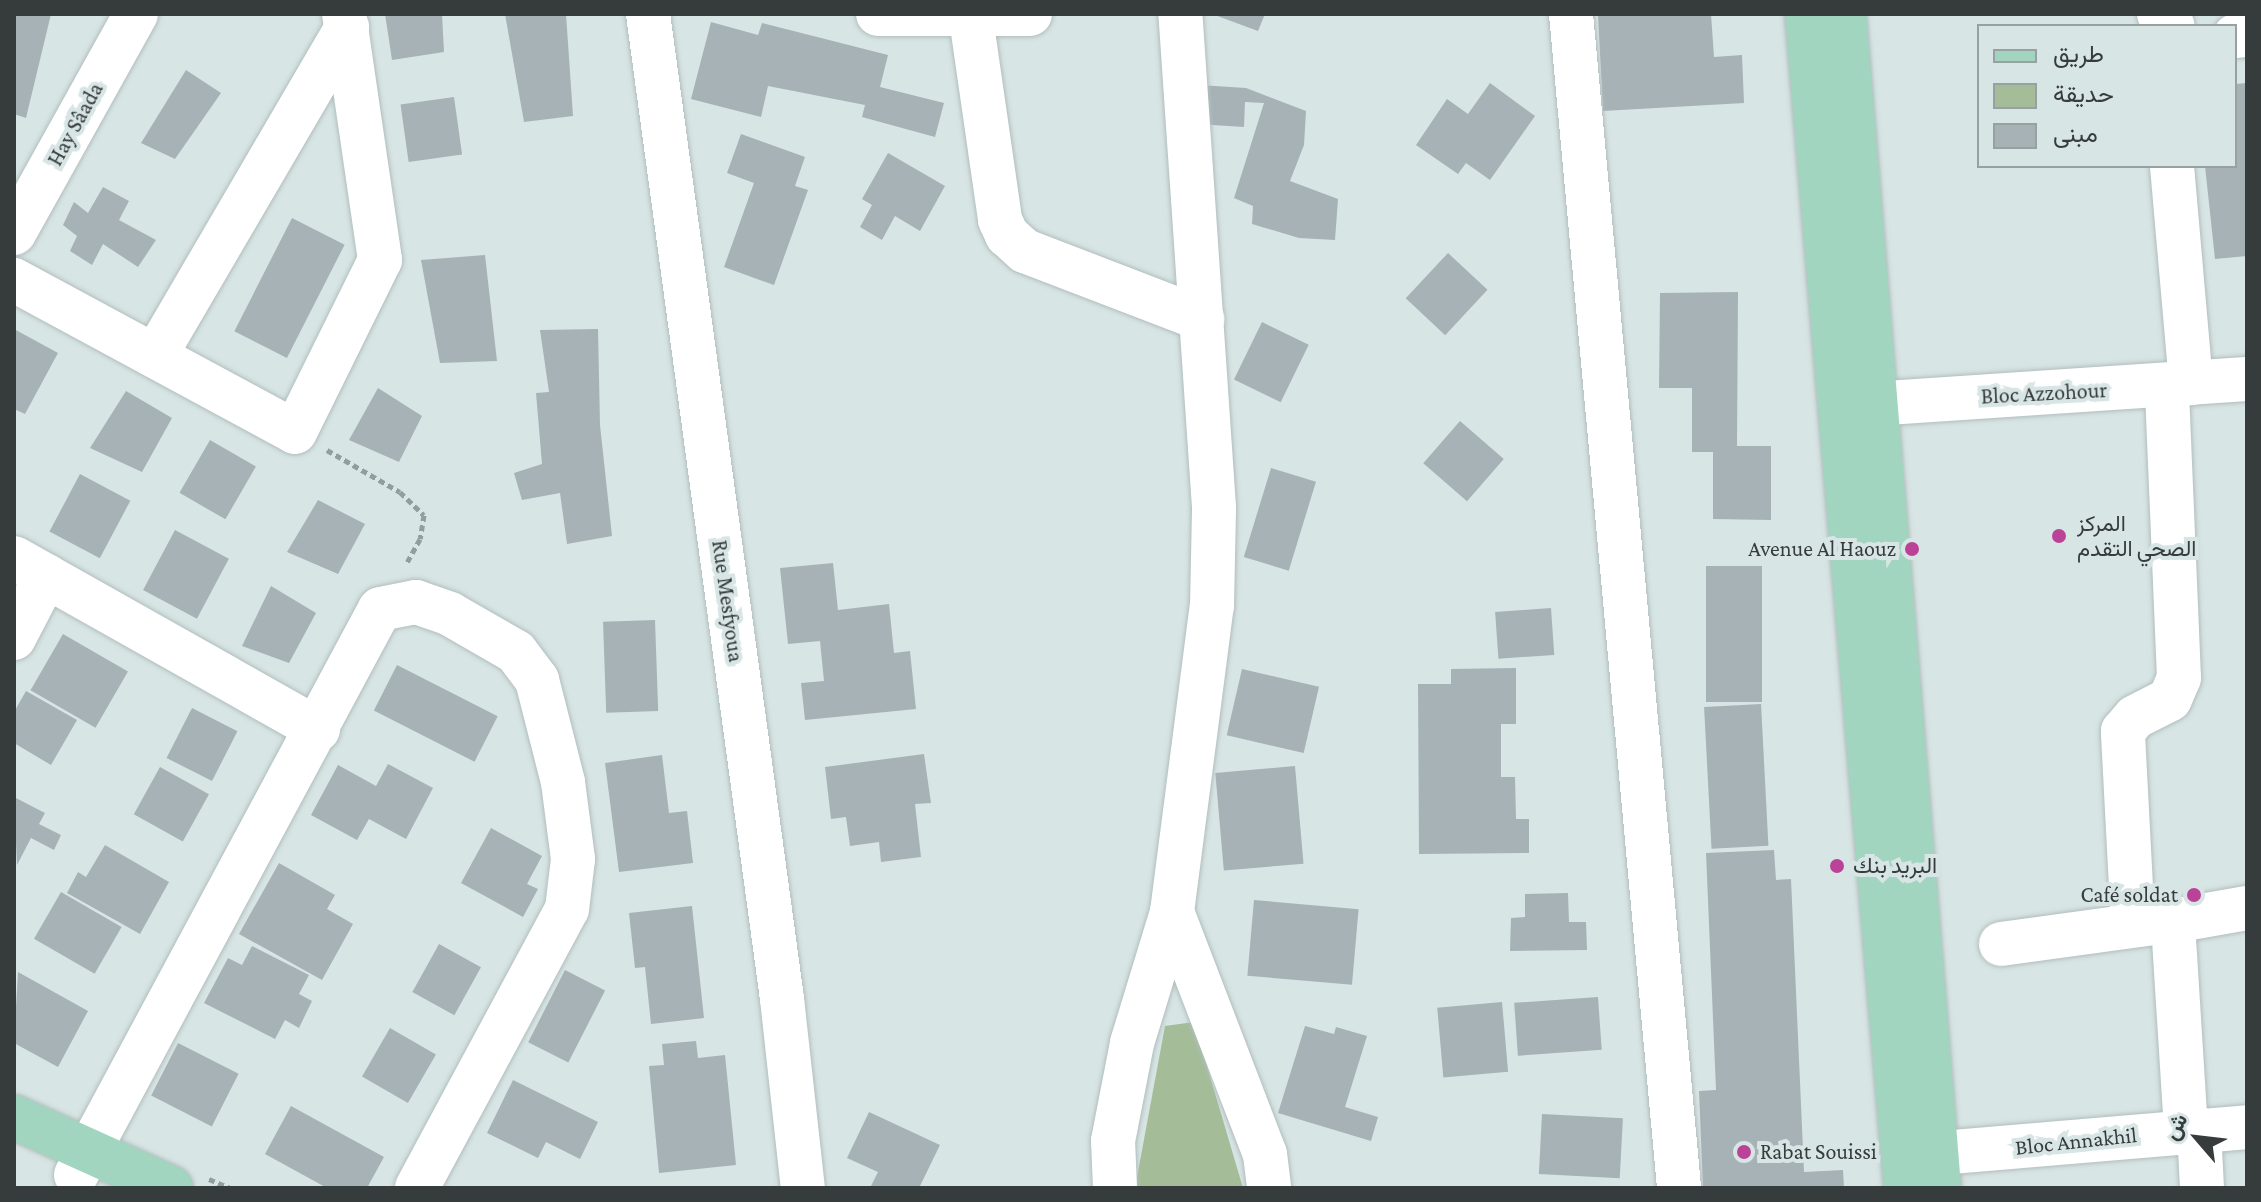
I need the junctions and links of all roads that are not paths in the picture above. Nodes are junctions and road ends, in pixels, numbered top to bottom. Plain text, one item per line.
1 (136, 14) edge
2 (648, 14) edge
3 (878, 14) edge
4 (1019, 14) edge
5 (1030, 14) edge
6 (1180, 14) edge
7 (1571, 14) edge
8 (1807, 14) edge
9 (1844, 14) edge
10 (971, 18) junction
11 (346, 20) edge
12 (2172, 168) edge
13 (14, 233) edge
14 (14, 280) edge
15 (1202, 319) junction
16 (155, 356) junction
17 (2247, 379) edge
18 (2179, 384) junction
19 (1858, 405) junction
20 (30, 567) edge
21 (14, 638) edge
22 (318, 729) junction
23 (2247, 908) edge
24 (1172, 912) junction
25 (2153, 923) junction
26 (2001, 944) dead end
27 (14, 1117) edge
28 (2247, 1127) edge
29 (2193, 1129) junction
30 (14, 1148) edge
31 (1921, 1171) edge
32 (90, 1172) edge
33 (171, 1188) edge
34 (417, 1188) edge
35 (803, 1188) edge
36 (1115, 1188) edge
37 (1269, 1188) edge
38 (1679, 1188) edge
39 (2202, 1188) edge

1 - 13 street, Hay Sâada
2 - 35 street, Rue Mesfyoua
3 - 10 street
4 - 5 street
4 - 10 street
6 - 15 street
7 - 38 street
8 - 19 main road
9 - 19 main road
10 - 15 street
11 - 16 street
11 - 16 street
12 - 18 street
14 - 16 street
15 - 24 street
17 - 18 street, Bloc Azzohour
18 - 19 street, Bloc Azzohour
18 - 25 street
19 - 31 main road
20 - 21 street
20 - 22 street
22 - 32 street
22 - 34 street
23 - 25 street
24 - 36 street
24 - 37 street
25 - 26 street
25 - 29 street
27 - 32 main road
28 - 29 street, Bloc Annakhil
29 - 31 street, Bloc Annakhil
29 - 39 street
30 - 32 main road
32 - 33 main road

